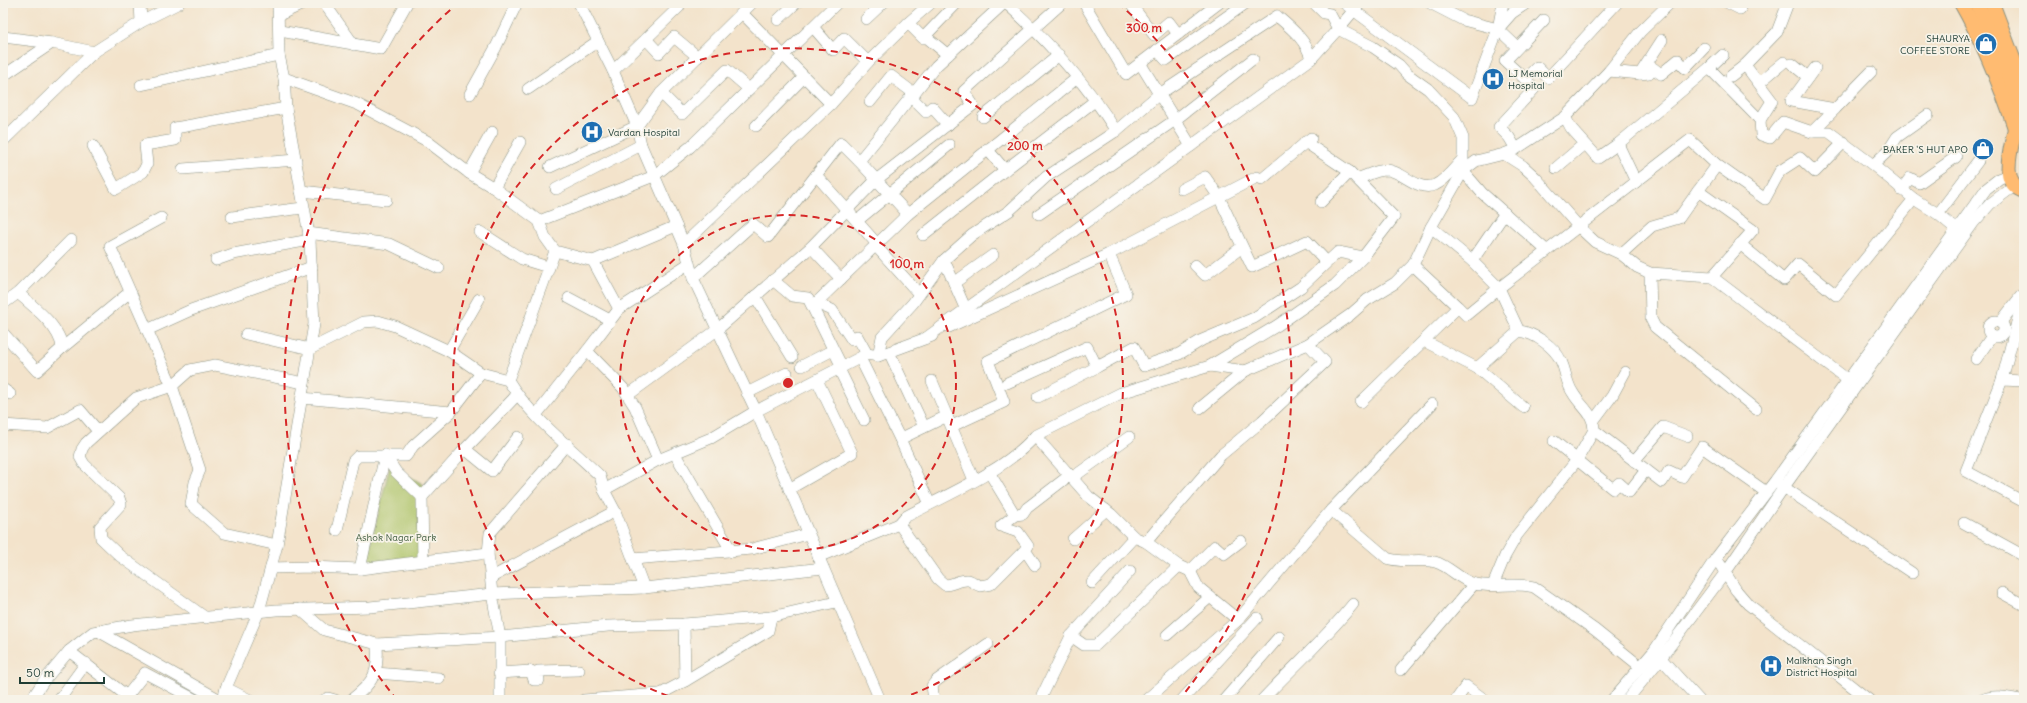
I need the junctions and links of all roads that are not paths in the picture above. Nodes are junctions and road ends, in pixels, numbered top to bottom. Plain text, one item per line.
1 (140, 3) edge
2 (179, 3) edge
3 (278, 3) edge
4 (305, 3) edge
5 (324, 3) edge
6 (407, 3) edge
7 (517, 3) edge
8 (674, 3) edge
9 (752, 3) edge
10 (796, 3) edge
11 (837, 3) edge
12 (883, 3) edge
13 (931, 3) edge
14 (957, 3) edge
15 (1005, 3) edge
16 (1062, 3) edge
17 (1084, 3) edge
18 (1130, 3) edge
19 (1246, 3) edge
20 (1314, 3) edge
21 (1344, 3) edge
22 (1430, 3) edge
23 (1503, 3) edge
24 (1527, 3) edge
25 (1670, 3) edge
26 (1728, 3) edge
27 (1788, 3) edge
28 (1961, 3) edge
29 (1978, 3) edge
30 (1992, 3) edge
31 (2002, 3) edge
32 (582, 4) edge
33 (1216, 4) edge
34 (1615, 4) edge
35 (1357, 7) edge
36 (1740, 9) dead end
37 (742, 13) junction
38 (279, 15) junction
39 (866, 19) dead end
40 (778, 20) dead end
41 (1544, 20) dead end
42 (141, 22) junction
43 (908, 23) junction
44 (813, 27) junction
45 (1034, 28) junction
46 (1338, 29) junction
47 (1498, 29) junction
48 (280, 31) junction
49 (1178, 34) junction
50 (925, 36) junction
51 (3, 37) edge
52 (646, 39) junction
53 (1662, 40) dead end
54 (598, 41) junction
55 (52, 43) junction
56 (354, 45) junction
57 (1517, 48) junction
58 (1704, 48) dead end
59 (1158, 50) junction
60 (94, 52) junction
61 (279, 55) junction
62 (948, 55) junction
63 (1059, 55) junction
64 (1723, 55) dead end
65 (698, 56) junction
66 (783, 56) junction
67 (1253, 59) dead end
68 (1311, 59) junction
69 (2024, 60) edge
70 (868, 62) junction
71 (1140, 63) junction
72 (1745, 65) junction
73 (1709, 68) junction
74 (1815, 68) dead end
75 (613, 71) junction
76 (1609, 71) junction
77 (1871, 72) dead end
78 (1640, 74) junction
79 (3, 76) edge
80 (1731, 76) dead end
81 (804, 77) junction
82 (1808, 77) junction
83 (284, 78) junction
84 (1077, 78) junction
85 (1525, 79) junction
86 (1759, 83) junction
87 (141, 85) dead end
88 (2024, 88) edge
89 (528, 89) dead end
90 (749, 89) junction
91 (661, 93) junction
92 (470, 94) dead end
93 (1158, 95) junction
94 (913, 96) junction
95 (1096, 100) junction
96 (870, 102) dead end
97 (831, 104) junction
98 (286, 108) junction
99 (1835, 109) junction
100 (1928, 114) dead end
101 (2024, 114) edge
102 (983, 117) dead end
103 (1565, 117) junction
104 (1175, 120) junction
105 (1760, 120) junction
106 (2020, 123) edge
107 (948, 125) junction
108 (637, 126) junction
109 (756, 126) dead end
110 (1116, 131) junction
111 (492, 132) dead end
112 (1812, 132) junction
113 (3, 141) edge
114 (520, 142) dead end
115 (1844, 142) junction
116 (1584, 144) junction
117 (1618, 144) junction
118 (641, 145) junction
119 (950, 145) dead end
120 (93, 146) dead end
121 (1191, 146) junction
122 (987, 149) junction
123 (1516, 149) junction
124 (1504, 154) junction
125 (1956, 157) dead end
126 (296, 160) junction
127 (1462, 160) junction
128 (860, 161) junction
129 (1978, 161) dead end
130 (1717, 165) junction
131 (1873, 165) junction
132 (550, 167) dead end
133 (183, 168) dead end
134 (1556, 168) dead end
135 (1005, 170) junction
136 (1463, 171) junction
137 (469, 173) junction
138 (816, 175) junction
139 (1353, 175) junction
140 (654, 176) junction
141 (876, 180) junction
142 (1636, 182) junction
143 (2015, 184) edge
144 (494, 188) junction
145 (556, 189) dead end
146 (1182, 189) dead end
147 (1901, 190) junction
148 (301, 191) junction
149 (1698, 191) junction
150 (890, 194) junction
151 (1218, 197) junction
152 (1914, 199) junction
153 (386, 200) dead end
154 (1321, 202) dead end
155 (304, 208) junction
156 (848, 209) junction
157 (1505, 213) junction
158 (908, 214) junction
159 (1039, 214) dead end
160 (1938, 214) junction
161 (232, 217) dead end
162 (161, 218) dead end
163 (858, 220) junction
164 (539, 221) junction
165 (676, 226) junction
166 (1432, 227) junction
167 (1579, 227) junction
168 (1957, 230) junction
169 (480, 232) dead end
170 (923, 235) dead end
171 (309, 236) junction
172 (71, 240) dead end
173 (684, 244) junction
174 (876, 244) junction
175 (1740, 244) junction
176 (811, 247) junction
177 (1242, 247) junction
178 (1546, 250) junction
179 (555, 251) junction
180 (1109, 254) junction
181 (1621, 254) junction
182 (993, 255) dead end
183 (1364, 257) junction
184 (216, 260) dead end
185 (944, 260) junction
186 (593, 261) junction
187 (1472, 261) junction
188 (1327, 262) junction
189 (688, 264) junction
190 (1195, 265) dead end
191 (1413, 265) junction
192 (312, 267) junction
193 (548, 267) junction
194 (439, 268) dead end
195 (1650, 273) junction
196 (1712, 277) junction
197 (693, 278) junction
198 (841, 279) junction
199 (773, 280) junction
200 (954, 283) junction
201 (1499, 288) junction
202 (130, 292) junction
203 (18, 293) junction
204 (919, 294) junction
205 (2024, 294) edge
206 (755, 296) junction
207 (569, 298) dead end
208 (478, 299) dead end
209 (3, 304) edge
210 (1458, 307) junction
211 (619, 309) junction
212 (966, 310) junction
213 (610, 320) junction
214 (147, 330) junction
215 (717, 330) junction
216 (1519, 331) junction
217 (3, 333) edge
218 (246, 334) dead end
219 (926, 338) junction
220 (1424, 341) junction
221 (1308, 344) junction
222 (62, 348) junction
223 (310, 349) junction
224 (833, 350) junction
225 (449, 351) junction
226 (587, 351) junction
227 (889, 352) junction
228 (868, 356) junction
229 (792, 357) dead end
230 (1976, 359) dead end
231 (802, 366) dead end
232 (1210, 366) junction
233 (1097, 367) junction
234 (840, 368) junction
235 (1477, 368) junction
236 (1245, 371) junction
237 (1625, 372) dead end
238 (481, 373) junction
239 (787, 373) dead end
240 (508, 380) junction
241 (817, 380) junction
242 (1848, 380) junction
243 (2002, 380) junction
244 (932, 381) dead end
245 (2024, 381) edge
246 (304, 383) junction
247 (1007, 383) dead end
248 (172, 386) junction
249 (747, 393) junction
250 (517, 395) junction
251 (628, 395) junction
252 (1038, 397) dead end
253 (302, 398) junction
254 (1361, 402) dead end
255 (1432, 404) dead end
256 (1524, 407) dead end
257 (1200, 408) dead end
258 (1756, 410) dead end
259 (756, 411) junction
260 (451, 412) junction
261 (536, 415) junction
262 (947, 416) junction
263 (864, 420) dead end
264 (3, 425) edge
265 (1594, 425) junction
266 (952, 426) junction
267 (924, 427) junction
268 (98, 431) junction
269 (1035, 436) junction
270 (1687, 436) dead end
271 (518, 437) dead end
272 (1129, 437) dead end
273 (900, 439) junction
274 (1554, 441) dead end
275 (567, 444) junction
276 (465, 449) junction
277 (674, 454) junction
278 (384, 455) junction
279 (658, 460) junction
280 (1577, 460) junction
281 (1634, 461) junction
282 (1646, 470) junction
283 (989, 472) junction
284 (1071, 476) junction
285 (974, 480) junction
286 (1779, 484) junction
287 (789, 489) junction
288 (604, 490) junction
289 (1766, 492) junction
290 (422, 497) junction
291 (2024, 502) edge
292 (930, 504) junction
293 (1106, 510) junction
294 (1331, 510) junction
295 (615, 511) junction
296 (1015, 515) junction
297 (899, 524) junction
298 (1964, 524) dead end
299 (337, 530) dead end
300 (808, 534) junction
301 (1134, 537) junction
302 (1073, 539) dead end
303 (1241, 541) dead end
304 (1146, 542) junction
305 (277, 545) junction
306 (1025, 550) junction
307 (732, 552) junction
308 (488, 553) junction
309 (2024, 556) edge
310 (818, 557) junction
311 (1716, 558) junction
312 (633, 559) junction
313 (423, 561) junction
314 (1035, 564) dead end
315 (1179, 566) junction
316 (271, 568) junction
317 (823, 568) junction
318 (360, 569) junction
319 (1130, 571) dead end
320 (1190, 571) junction
321 (1725, 573) junction
322 (1912, 573) dead end
323 (492, 577) junction
324 (1092, 583) dead end
325 (1474, 584) junction
326 (1493, 585) junction
327 (644, 588) junction
328 (2002, 593) dead end
329 (492, 594) junction
330 (1210, 597) junction
331 (836, 602) junction
332 (1353, 604) dead end
333 (2024, 605) edge
334 (300, 609) junction
335 (259, 611) junction
336 (206, 618) junction
337 (772, 618) junction
338 (1257, 618) dead end
339 (1238, 620) junction
340 (684, 624) junction
341 (98, 631) junction
342 (1167, 635) dead end
343 (1071, 636) junction
344 (1280, 636) dead end
345 (500, 638) junction
346 (377, 644) junction
347 (988, 644) dead end
348 (69, 651) junction
349 (1658, 654) junction
350 (86, 663) junction
351 (1641, 667) junction
352 (579, 670) dead end
353 (1401, 670) dead end
354 (376, 673) junction
355 (499, 674) junction
356 (439, 678) dead end
357 (685, 681) junction
358 (226, 688) junction
359 (661, 694) junction
360 (130, 698) edge
361 (31, 700) edge
362 (59, 700) edge
363 (196, 700) edge
364 (220, 700) edge
365 (223, 700) edge
366 (250, 700) edge
367 (324, 700) edge
368 (335, 700) edge
369 (351, 700) edge
370 (500, 700) edge
371 (584, 700) edge
372 (650, 700) edge
373 (880, 700) edge
374 (934, 700) edge
375 (1040, 700) edge
376 (1146, 700) edge
377 (1182, 700) edge
378 (1224, 700) edge
379 (1262, 700) edge
380 (1456, 700) edge
381 (1485, 700) edge
382 (1612, 700) edge
383 (1627, 700) edge
384 (1699, 700) edge
385 (1869, 700) edge
386 (1982, 700) edge
387 (2021, 700) edge

1 - 42 street
2 - 42 street
3 - 38 street
4 - 38 street
5 - 56 street
6 - 56 street
7 - 92 street
8 - 52 street
9 - 37 street
10 - 40 street
11 - 44 street
12 - 39 street
13 - 43 street
14 - 50 street
15 - 45 street
15 - 62 street
16 - 45 street
17 - 71 street
18 - 49 street
19 - 59 street
20 - 46 street
21 - 35 street
22 - 47 street
23 - 47 street
24 - 47 street
25 - 76 street
26 - 36 street
27 - 72 street
28 - 106 main road
29 - 101 main road
30 - 88 main road
31 - 69 main road
32 - 54 street
33 - 49 street
34 - 85 street
35 - 46 street
35 - 47 street
37 - 65 street
37 - 66 street
38 - 48 street
41 - 57 street
42 - 60 street
43 - 50 street
43 - 70 street
44 - 66 street
44 - 70 street
45 - 63 street
45 - 107 street
46 - 68 street
46 - 127 street
47 - 57 street
48 - 56 street
48 - 61 street
49 - 59 street
50 - 62 street
51 - 55 street
52 - 65 street
52 - 75 street
53 - 78 street
54 - 75 street
54 - 89 street
55 - 60 street
55 - 79 street
57 - 85 street
58 - 78 street
59 - 71 street
60 - 113 street
61 - 83 street
61 - 87 street
62 - 94 street
63 - 84 street
63 - 102 street
64 - 73 street
65 - 91 street
66 - 81 street
66 - 90 street
67 - 104 street
68 - 93 street
68 - 121 street
70 - 97 street
71 - 93 street
72 - 80 street
72 - 86 street
73 - 105 street
73 - 117 street
74 - 82 street
75 - 108 street
76 - 78 street
76 - 103 street
77 - 99 street
81 - 97 street
81 - 109 street
82 - 86 street
82 - 99 street
83 - 98 street
83 - 137 street
84 - 95 street
84 - 122 street
85 - 123 street
86 - 105 street
90 - 91 street
90 - 140 street
91 - 108 street
93 - 104 street
93 - 110 street
94 - 96 street
94 - 107 street
94 - 128 street
95 - 110 street
95 - 135 street
97 - 173 street
98 - 120 street
98 - 126 street
99 - 112 street
100 - 131 street
103 - 116 street
103 - 123 street
104 - 121 street
104 - 159 street
105 - 112 street
106 - 143 main road
107 - 141 street
108 - 118 street
108 - 132 street
110 - 185 street
111 - 137 street
112 - 115 street
114 - 144 street
115 - 130 street
115 - 131 street
116 - 117 street
116 - 134 street
117 - 142 street
118 - 140 street
118 - 145 street
119 - 150 street
121 - 212 street
122 - 135 street
122 - 158 street
123 - 124 street
124 - 136 street
124 - 167 street
125 - 147 street
126 - 133 street
126 - 148 street
127 - 136 street
127 - 139 street
128 - 138 street
128 - 141 street
129 - 160 street
130 - 142 street
130 - 149 street
131 - 147 street
135 - 170 street
136 - 157 street
136 - 166 street
137 - 144 street
138 - 156 street
138 - 197 street
139 - 151 street
139 - 154 street
139 - 183 street
140 - 164 street
140 - 165 street
141 - 150 street
141 - 156 street
142 - 167 street
143 - 168 street
143 - 286 street
144 - 164 street
146 - 151 street
147 - 152 street
148 - 153 street
148 - 155 street
149 - 175 street
149 - 181 street
150 - 158 street
150 - 163 street
151 - 177 street
151 - 180 street
152 - 160 street
152 - 175 street
155 - 161 street
155 - 171 street
156 - 163 street
156 - 176 street
157 - 178 street
157 - 187 street
158 - 174 street
160 - 168 street
162 - 202 street
163 - 174 street
164 - 179 street
165 - 173 street
165 - 186 street
166 - 187 street
166 - 191 street
167 - 178 street
167 - 181 street
168 - 242 street
169 - 193 street
171 - 184 street
171 - 192 street
171 - 194 street
172 - 203 street
173 - 189 street
174 - 198 street
174 - 204 street
175 - 196 street
176 - 198 street
176 - 199 street
177 - 188 street
177 - 190 street
178 - 201 street
179 - 186 street
179 - 193 street
180 - 219 street
180 - 266 street
181 - 195 street
182 - 200 street
183 - 188 street
183 - 232 street
185 - 200 street
185 - 204 street
186 - 211 street
187 - 201 street
188 - 233 street
189 - 197 street
189 - 211 street
191 - 210 street
191 - 221 street
192 - 214 street
192 - 223 street
193 - 240 street
195 - 196 street
195 - 258 street
196 - 242 street
197 - 215 street
198 - 228 street
199 - 206 street
199 - 224 street
200 - 212 street
201 - 210 street
201 - 216 street
202 - 214 street
202 - 222 street
203 - 209 street
203 - 222 street
204 - 228 street
205 - 230 street
205 - 243 street
206 - 215 street
206 - 229 street
207 - 213 street
208 - 225 street
210 - 220 street
211 - 213 street
212 - 219 street
213 - 226 street
214 - 248 street
215 - 249 street
215 - 251 street
216 - 235 street
216 - 265 street
217 - 222 street
218 - 223 street
219 - 227 street
220 - 235 street
220 - 254 street
221 - 236 street
221 - 304 street
223 - 225 street
223 - 246 street
224 - 231 street
224 - 234 street
225 - 238 street
226 - 251 street
226 - 261 street
227 - 228 street
227 - 267 street
228 - 234 street
228 - 273 street
232 - 236 street
232 - 269 street
233 - 247 street
233 - 252 street
234 - 241 street
234 - 263 street
235 - 256 street
236 - 257 street
237 - 265 street
238 - 240 street
238 - 260 street
239 - 249 street
240 - 250 street
241 - 259 street
241 - 287 street
242 - 286 street
243 - 245 street
243 - 291 street
244 - 262 street
246 - 248 street
246 - 253 street
248 - 268 street
248 - 305 street
249 - 259 street
250 - 261 street
250 - 276 street
251 - 279 street
253 - 260 street
253 - 305 street
255 - 294 street
259 - 277 street
259 - 287 street
260 - 278 street
261 - 275 street
262 - 266 street
262 - 267 street
264 - 268 street
265 - 280 street
265 - 281 street
266 - 285 street
267 - 273 street
268 - 336 street
269 - 283 street
269 - 284 street
270 - 281 street
271 - 276 street
272 - 284 street
273 - 292 street
274 - 280 street
275 - 288 street
275 - 308 street
276 - 290 street
277 - 279 street
277 - 307 street
278 - 290 street
278 - 299 street
278 - 318 street
279 - 288 street
280 - 282 street
280 - 326 street
281 - 282 street
282 - 289 street
283 - 285 street
283 - 296 street
284 - 293 street
284 - 296 street
285 - 292 street
286 - 289 street
286 - 321 street
286 - 322 street
287 - 300 street
288 - 295 street
289 - 311 street
290 - 313 street
292 - 297 street
293 - 301 street
293 - 302 street
294 - 325 street
294 - 339 street
295 - 312 street
295 - 323 street
296 - 306 street
297 - 306 street
297 - 310 street
298 - 309 street
300 - 307 street
300 - 310 street
301 - 304 street
301 - 324 street
303 - 320 street
304 - 315 street
305 - 316 street
306 - 314 street
307 - 312 street
308 - 313 street
308 - 323 street
310 - 317 street
311 - 321 street
311 - 349 street
312 - 327 street
313 - 318 street
315 - 320 street
315 - 343 street
316 - 318 street
316 - 335 street
317 - 327 street
317 - 331 street
319 - 343 street
320 - 330 street
321 - 349 street
321 - 385 street
323 - 329 street
325 - 326 street
325 - 353 street
326 - 351 street
327 - 329 street
328 - 333 street
329 - 334 street
329 - 345 street
330 - 339 street
330 - 342 street
331 - 337 street
331 - 373 street
332 - 379 street
334 - 335 street
334 - 346 street
335 - 336 street
335 - 358 street
336 - 341 street
337 - 340 street
337 - 357 street
338 - 377 street
339 - 376 street
340 - 345 street
340 - 357 street
341 - 348 street
341 - 364 street
343 - 375 street
344 - 378 street
345 - 346 street
345 - 355 street
346 - 354 street
347 - 374 street
348 - 350 street
348 - 361 street
349 - 351 street
349 - 383 street
349 - 384 street
350 - 360 street
350 - 362 street
351 - 382 street
352 - 355 street
354 - 356 street
354 - 369 street
355 - 370 street
357 - 359 street
358 - 365 street
358 - 366 street
359 - 371 street
359 - 372 street
360 - 363 street
367 - 368 street
380 - 381 street
386 - 387 street

